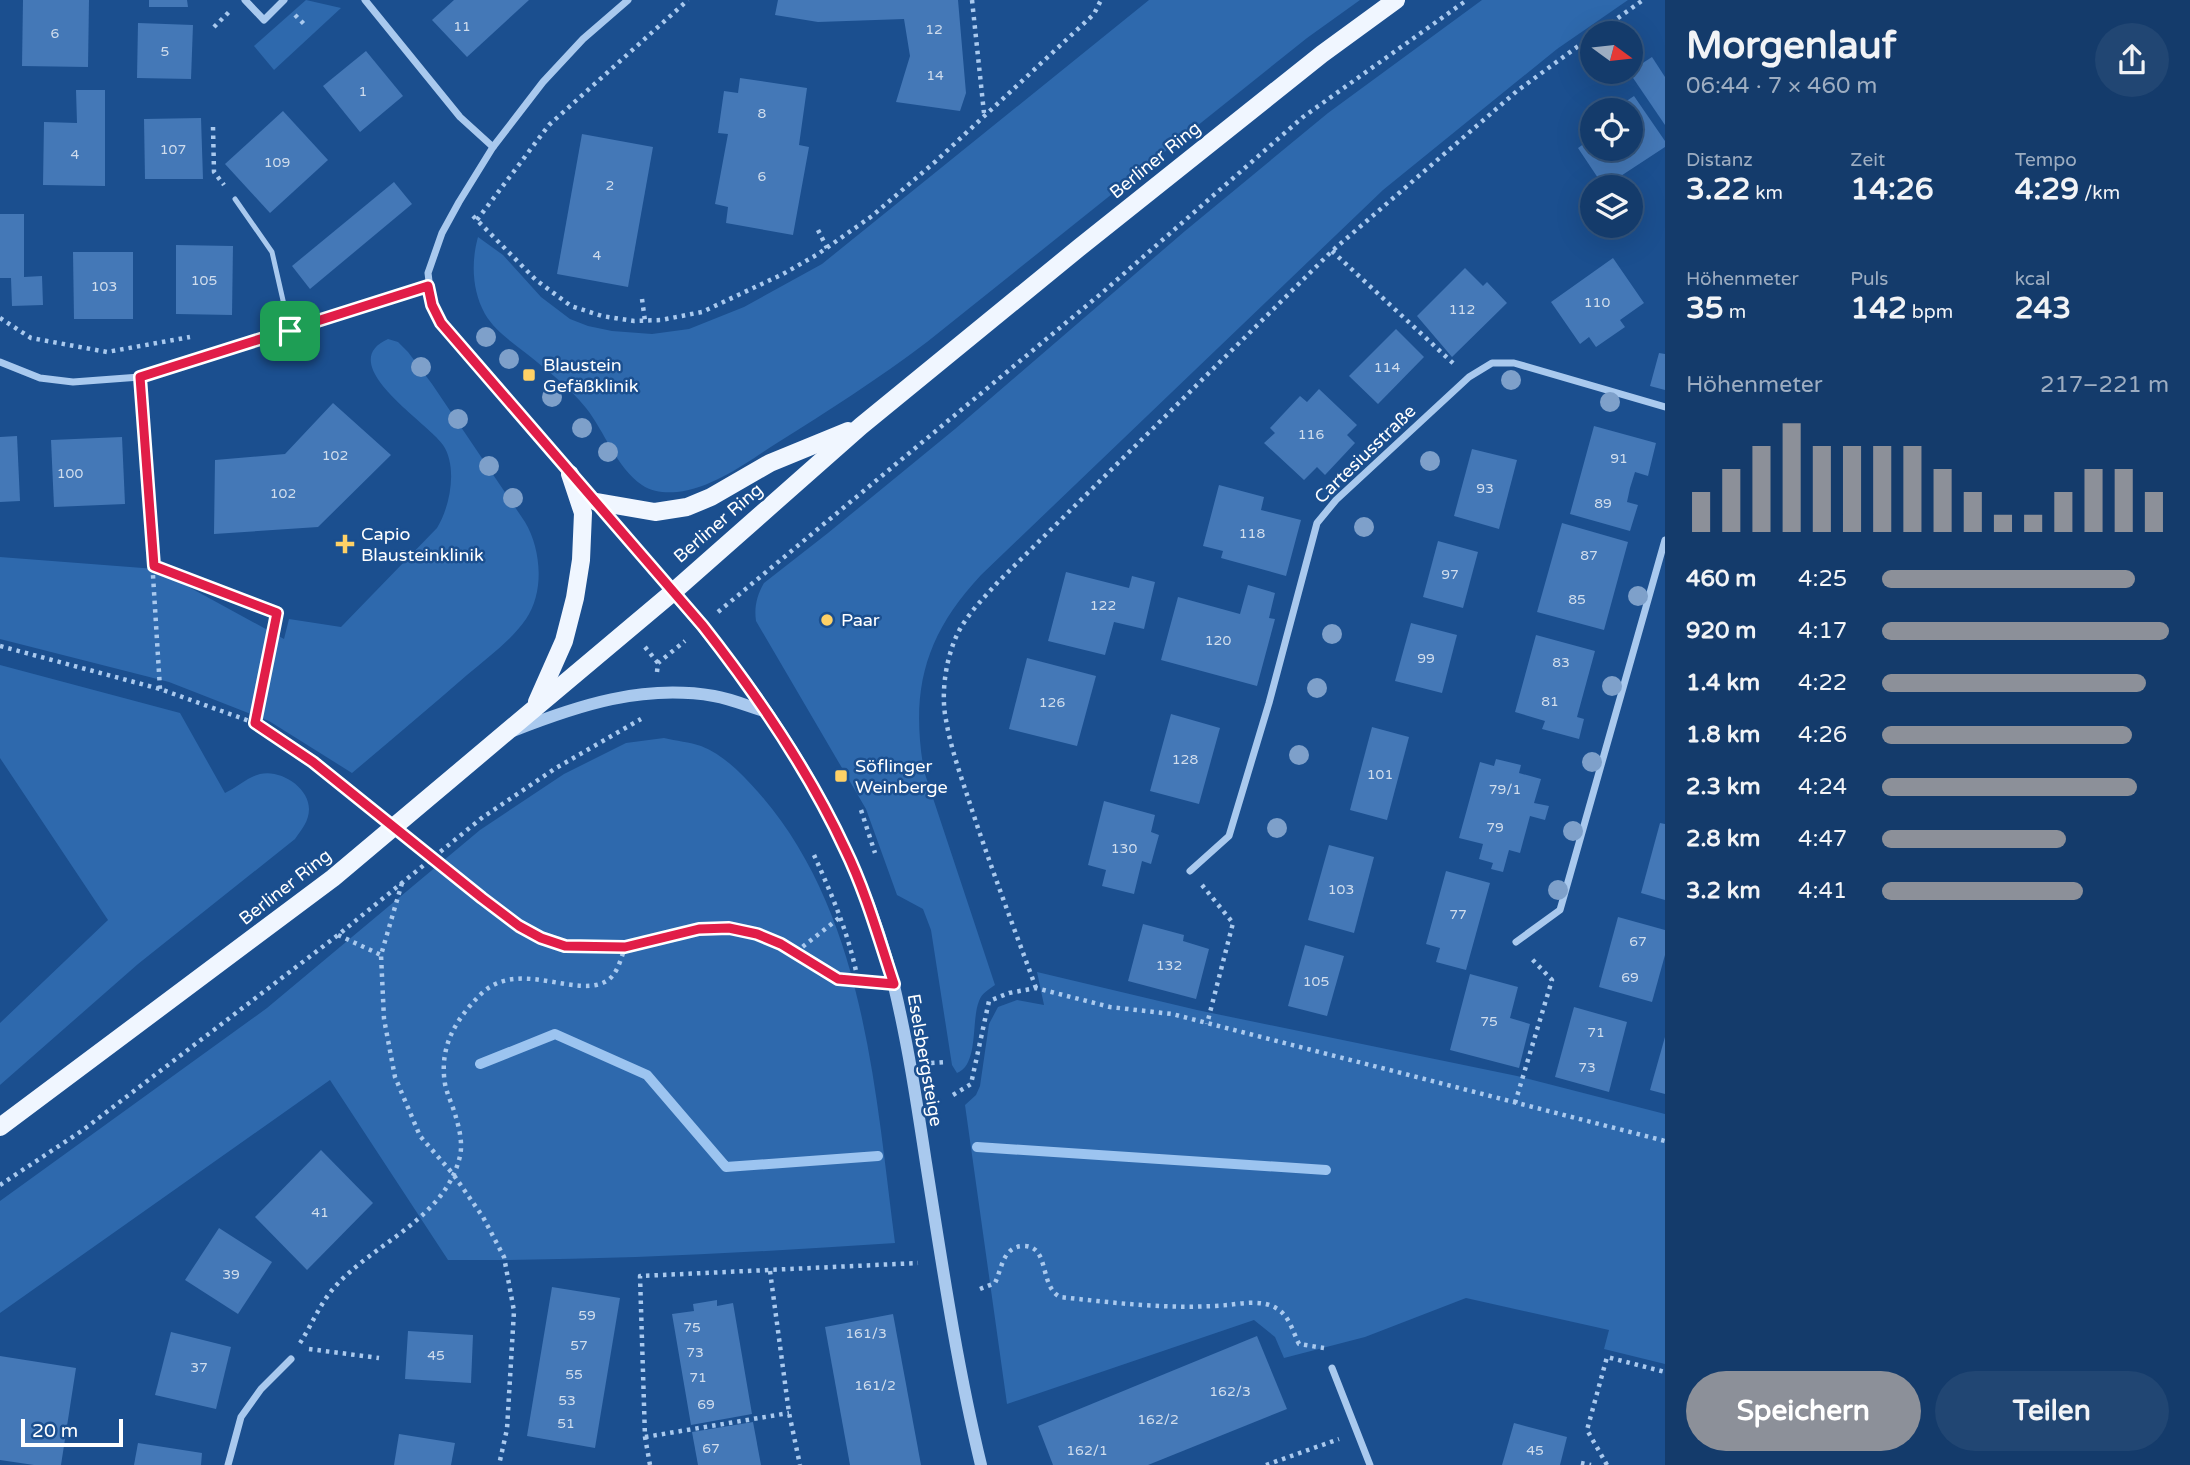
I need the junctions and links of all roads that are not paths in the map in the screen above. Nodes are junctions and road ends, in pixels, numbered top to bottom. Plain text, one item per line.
1 (246, 0) edge
2 (284, 0) edge
3 (365, 0) edge
4 (628, 0) edge
5 (1396, 0) edge
6 (493, 147) junction
7 (235, 199) road end
8 (428, 286) junction
9 (290, 331) junction
10 (0, 362) edge
11 (1665, 407) edge
12 (861, 426) junction
13 (570, 474) junction
14 (597, 502) junction
15 (1665, 540) edge
16 (673, 592) junction
17 (534, 708) junction
18 (767, 712) junction
19 (502, 736) junction
20 (1191, 871) road end
21 (1516, 942) road end
22 (0, 1128) edge
23 (291, 1359) dead end
24 (1332, 1368) dead end
25 (228, 1465) edge
26 (981, 1465) edge
27 (1370, 1465) edge

1 - 2 street
3 - 6 street
4 - 6 street
5 - 12 main road, Berliner Ring
6 - 8 street
7 - 9 lane
8 - 9 street
8 - 13 street
9 - 10 street
11 - 20 street, Cartesiusstraße
12 - 14 main road
12 - 16 main road, Berliner Ring
13 - 14 street
13 - 17 main road
14 - 16 street
15 - 21 street
16 - 17 main road, Berliner Ring
16 - 18 street, Eselsbergsteige
17 - 19 main road, Berliner Ring
18 - 19 street
18 - 26 street, Eselsbergsteige
19 - 22 main road, Berliner Ring
23 - 25 street
24 - 27 street

